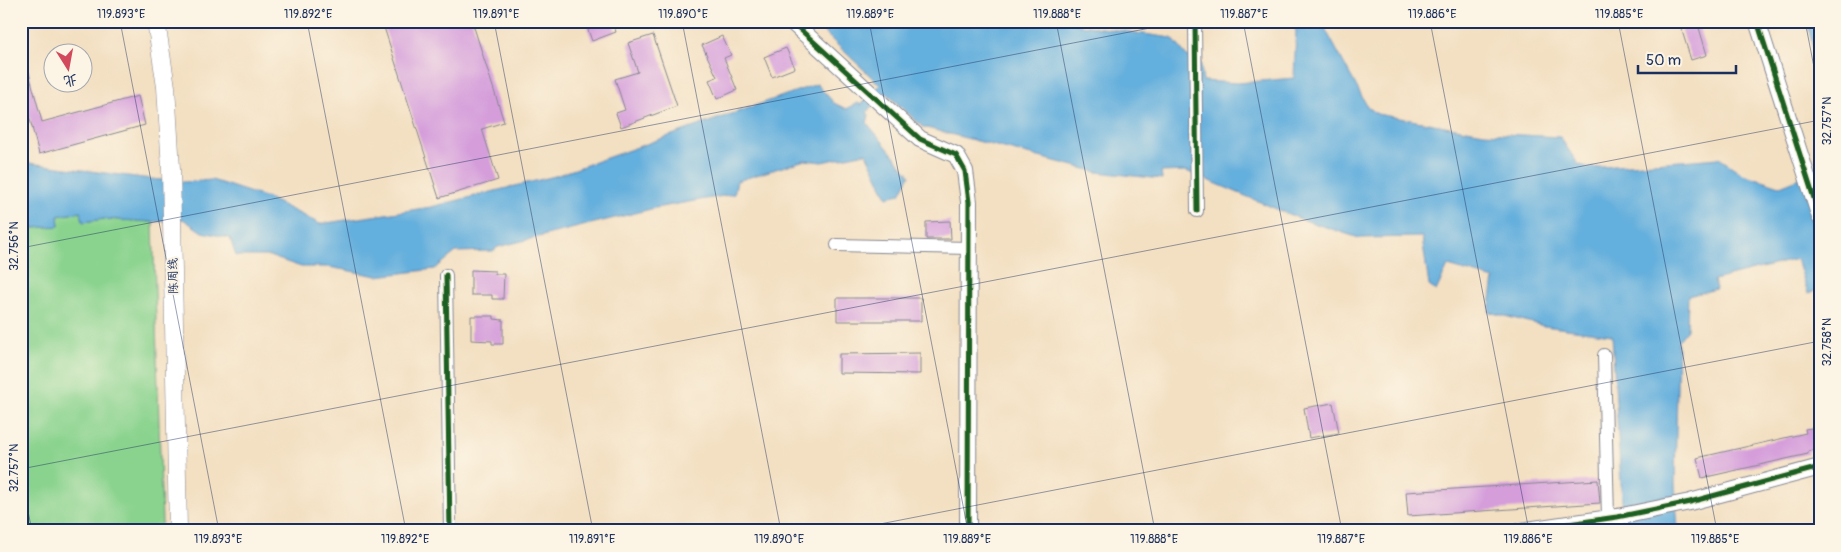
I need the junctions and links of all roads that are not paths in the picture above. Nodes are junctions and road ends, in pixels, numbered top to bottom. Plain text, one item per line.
1 (156, 21) edge
2 (791, 21) edge
3 (1195, 21) edge
4 (1757, 21) edge
5 (1197, 211) dead end
6 (1820, 217) edge
7 (837, 245) dead end
8 (969, 248) junction
9 (446, 275) dead end
10 (1604, 355) dead end
11 (1820, 467) edge
12 (1608, 518) junction
13 (178, 531) edge
14 (450, 531) edge
15 (968, 531) edge
16 (1520, 531) edge

1 - 13 main road, 陈周线
2 - 8 street
3 - 5 street
4 - 6 street
7 - 8 street
8 - 15 street
9 - 14 street
10 - 12 street
11 - 12 street
12 - 16 street

